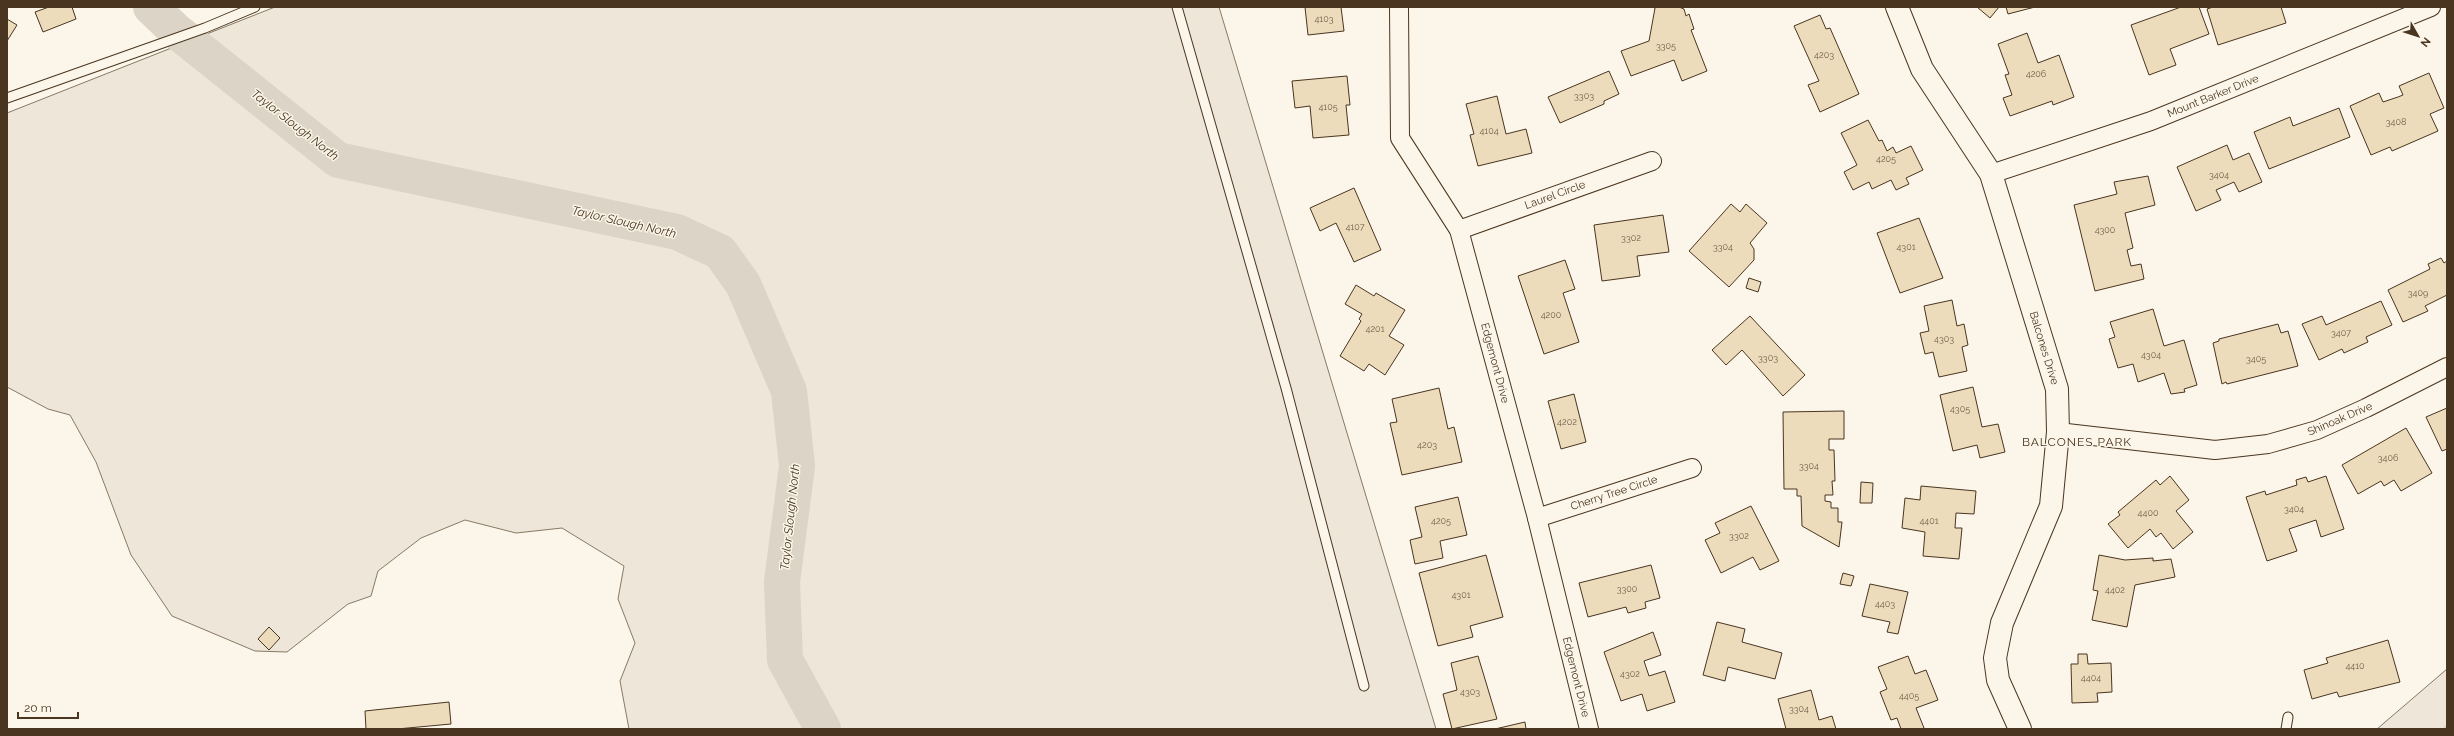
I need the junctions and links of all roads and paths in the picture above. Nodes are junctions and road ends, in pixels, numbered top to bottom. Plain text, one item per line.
1 (255, 7) edge
2 (1177, 7) edge
3 (1399, 7) edge
4 (1897, 7) edge
5 (2429, 7) edge
6 (7, 98) edge
7 (1652, 161) dead end
8 (1991, 174) junction
9 (1459, 230) junction
10 (2447, 366) edge
11 (2058, 432) junction
12 (1692, 468) dead end
13 (1537, 518) junction
14 (1364, 686) dead end
15 (2288, 717) dead end
16 (1589, 729) edge
17 (2020, 729) edge
18 (2286, 729) edge

1 - 6 lane
2 - 14 lane
3 - 9 street, Edgemont Drive
4 - 8 street, Balcones Drive
5 - 8 street, Mount Barker Drive
7 - 9 street, Laurel Circle
8 - 11 street, Balcones Drive
9 - 13 street, Edgemont Drive
10 - 11 street, Shinoak Drive
11 - 17 street, Balcones Drive
12 - 13 street, Cherry Tree Circle
13 - 16 street, Edgemont Drive
15 - 18 lane

